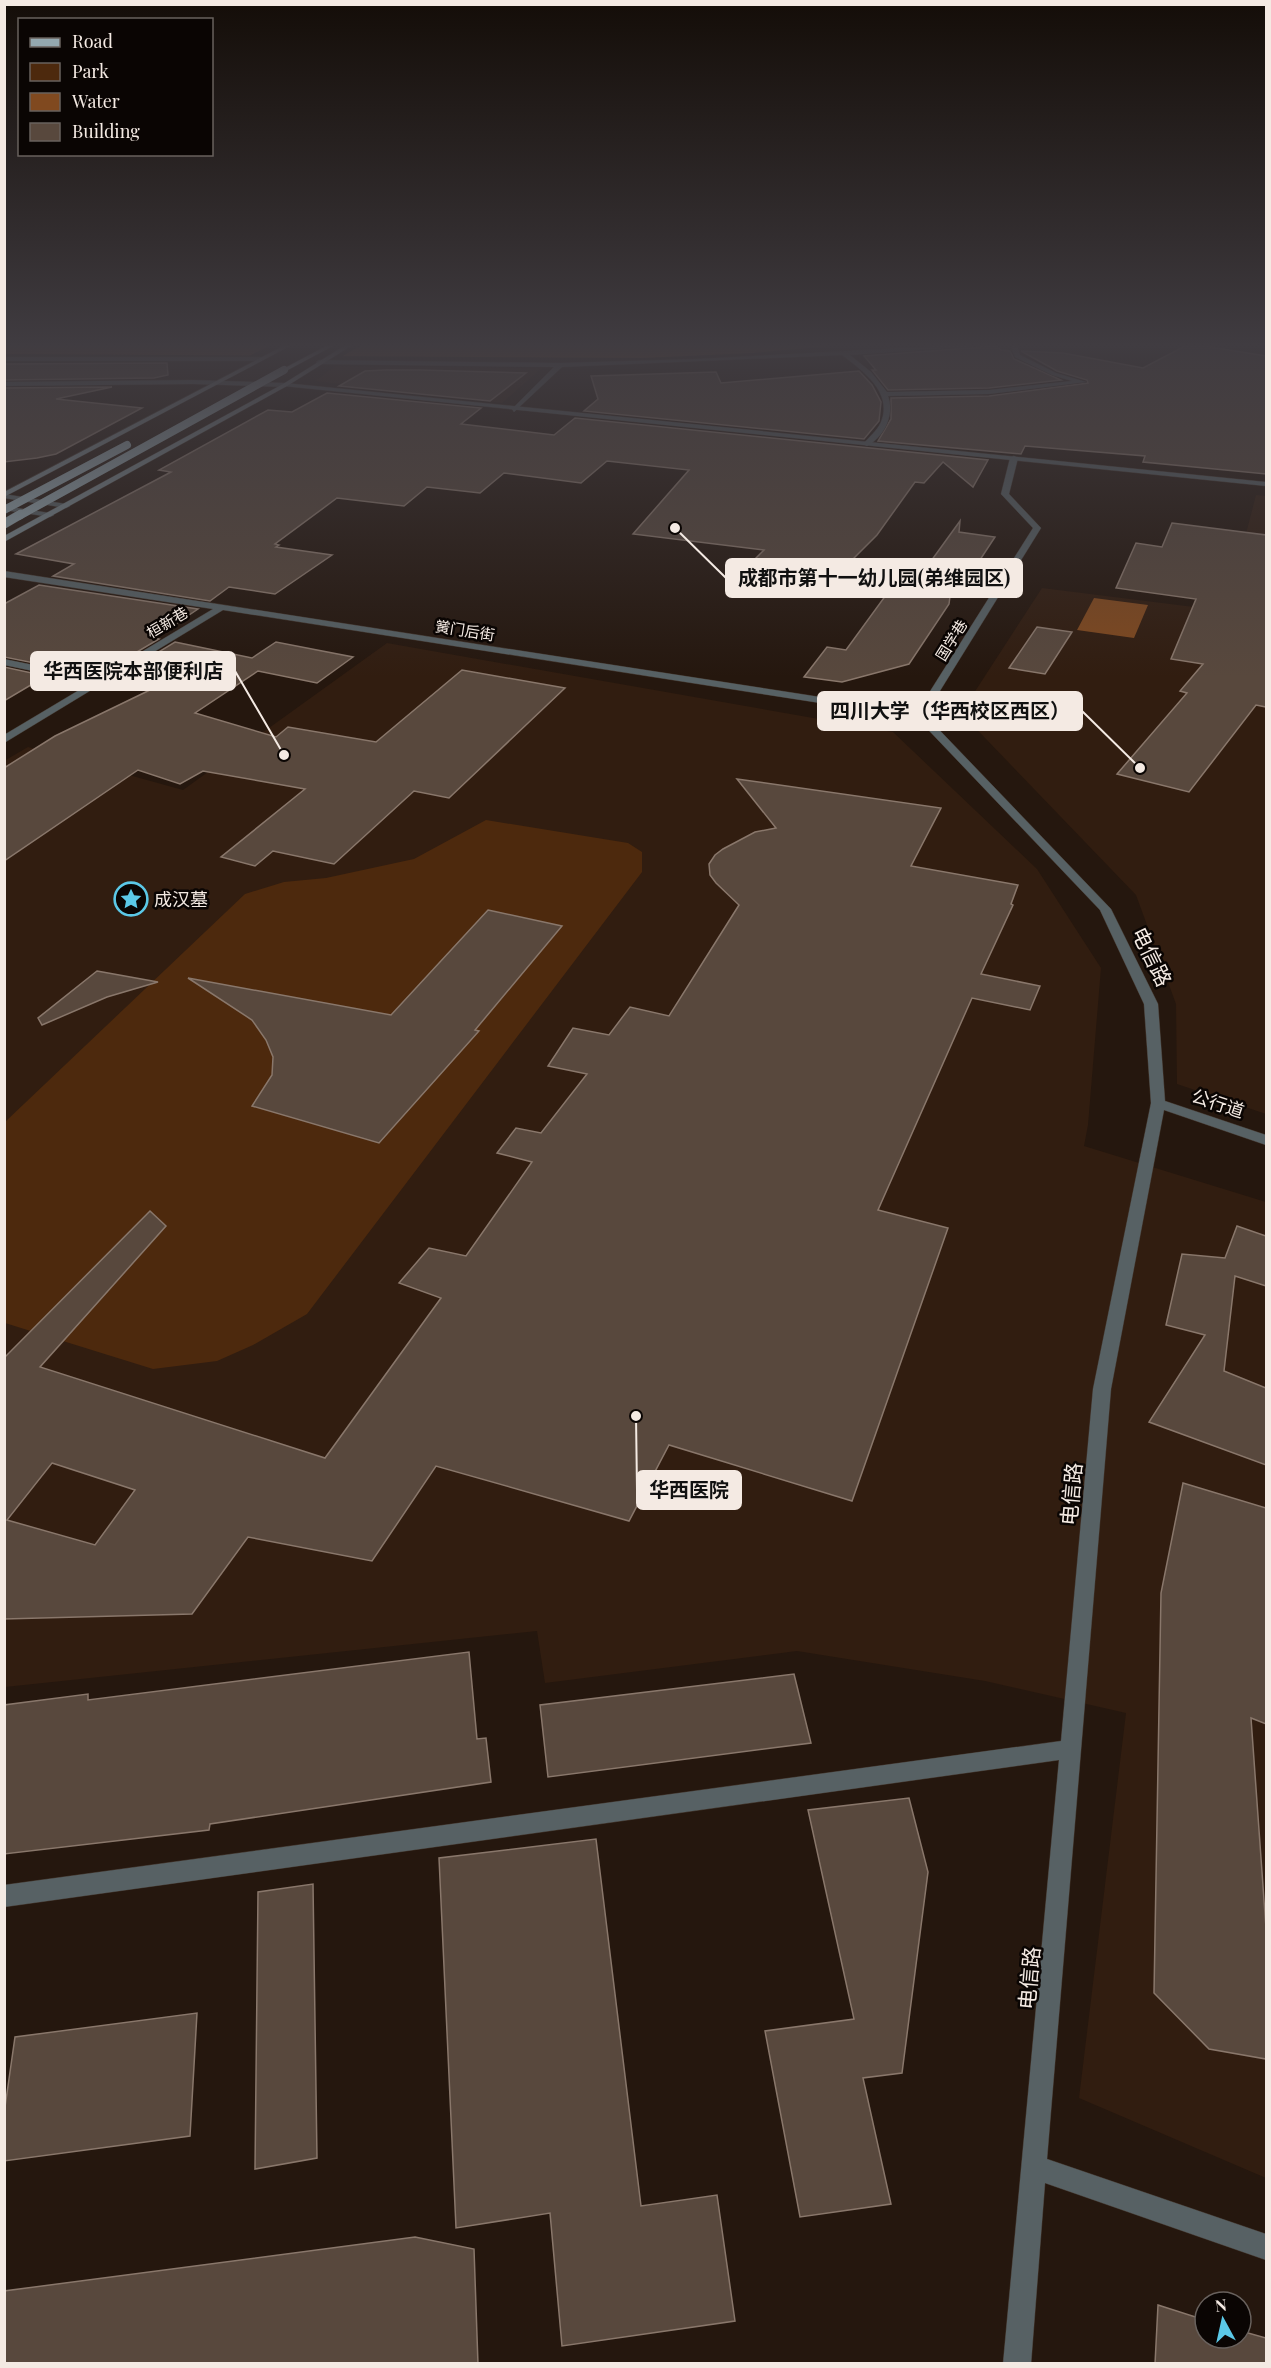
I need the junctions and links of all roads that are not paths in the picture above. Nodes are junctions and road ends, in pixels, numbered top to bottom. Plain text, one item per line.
1 (79, 457) edge
2 (104, 457) edge
3 (128, 457) edge
4 (156, 457) edge
5 (998, 457) edge
6 (1014, 458) junction
7 (1266, 484) edge
8 (4, 496) edge
9 (66, 506) junction
10 (4, 509) edge
11 (50, 515) junction
12 (4, 524) edge
13 (4, 540) edge
14 (4, 574) edge
15 (222, 607) junction
16 (4, 662) edge
17 (98, 681) junction
18 (920, 715) junction
19 (4, 740) edge
20 (1158, 1103) junction
21 (1266, 1140) edge
22 (1070, 1749) junction
23 (4, 1896) edge
24 (1034, 2167) junction
25 (1266, 2247) edge
26 (1017, 2364) edge

1 - 8 main road
2 - 10 main road, bridge
3 - 12 main road, bridge
4 - 9 main road
5 - 6 street
6 - 7 street
6 - 18 street, 国学巷
8 - 9 street
9 - 11 main road
10 - 11 street
11 - 13 main road
14 - 15 street, 黉门后街
15 - 17 street, 桓新巷
15 - 18 street, 黉门后街
16 - 17 street
17 - 19 street, 桓新巷
18 - 20 street, 电信路
20 - 21 street, 公行道
20 - 22 street, 电信路
22 - 23 street
22 - 24 street, 电信路
24 - 25 street
24 - 26 street, 电信路

